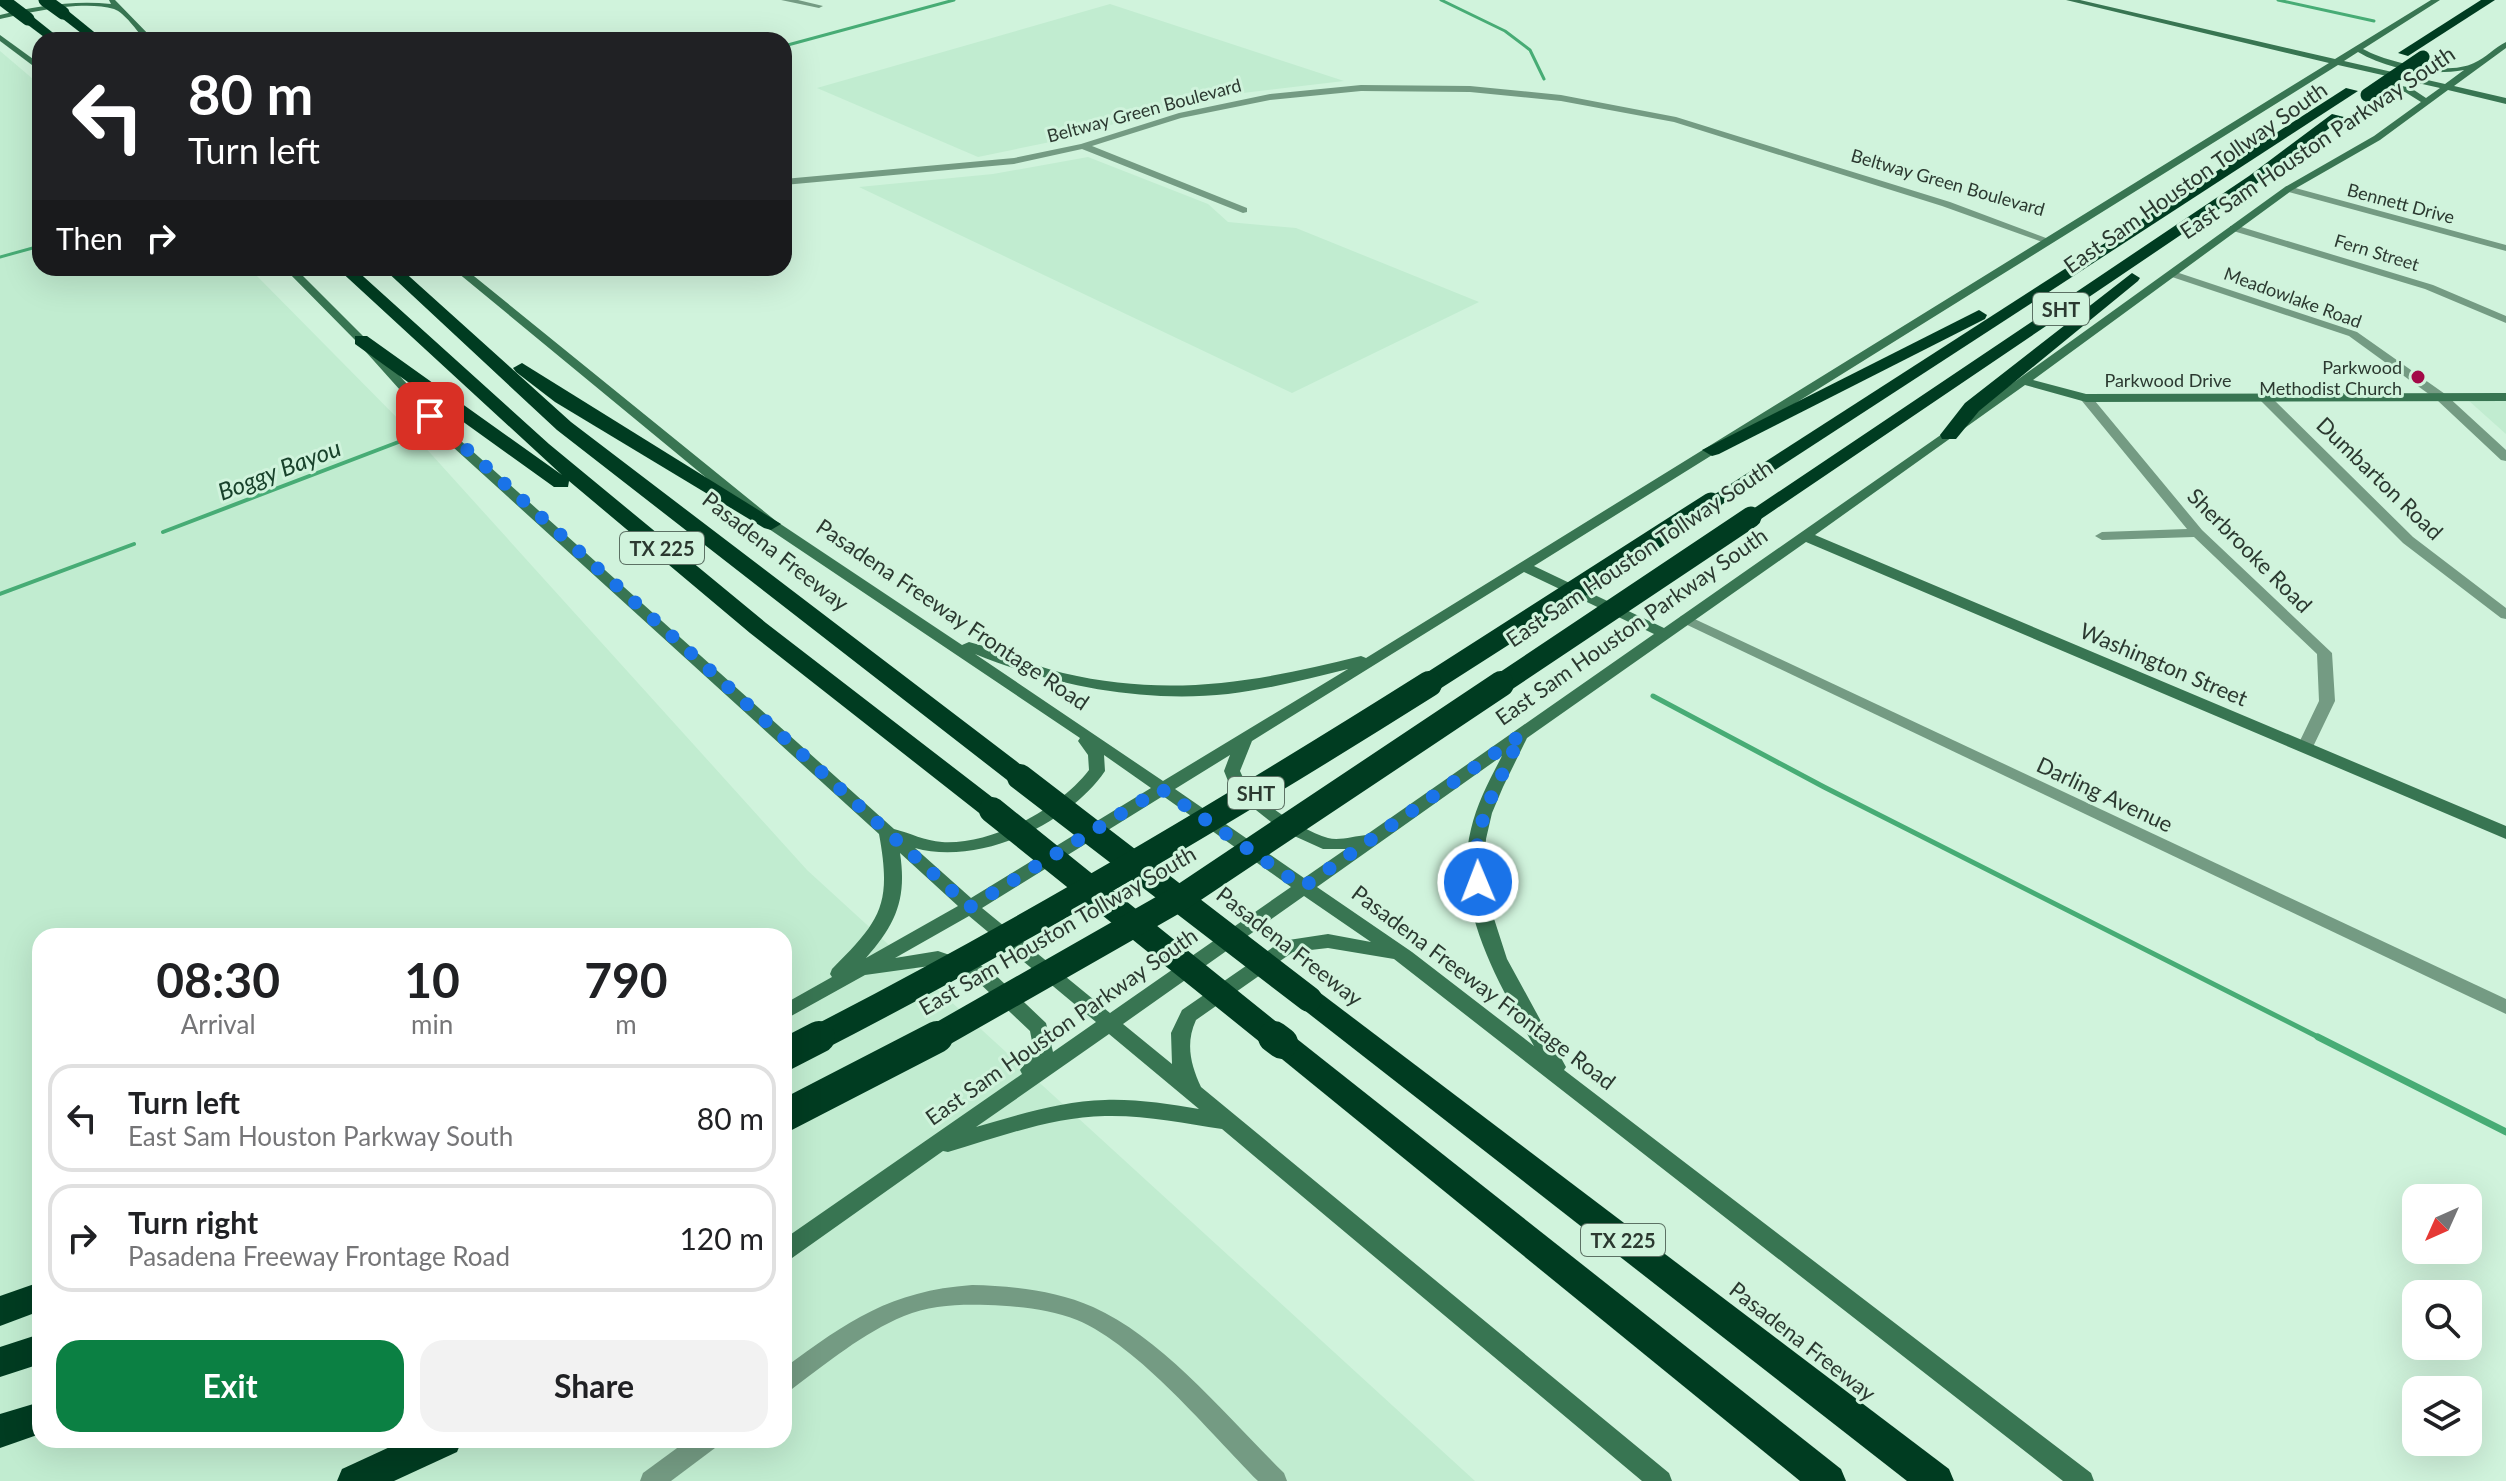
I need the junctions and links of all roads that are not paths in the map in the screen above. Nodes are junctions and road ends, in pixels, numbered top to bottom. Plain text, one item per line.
1 (3, 0) edge
2 (45, 0) edge
3 (110, 0) edge
4 (785, 0) edge
5 (2070, 0) edge
6 (2436, 0) edge
7 (2489, 0) edge
8 (2506, 4) edge
9 (64, 6) edge
10 (819, 6) dead end
11 (119, 8) junction
12 (0, 15) edge
13 (45, 32) edge
14 (90, 32) edge
15 (142, 32) edge
16 (0, 37) edge
17 (2506, 44) edge
18 (2358, 49) junction
19 (2338, 61) junction
20 (32, 62) edge
21 (2476, 65) junction
22 (2316, 75) junction
23 (2445, 87) junction
24 (2359, 93) junction
25 (2425, 101) junction
26 (2506, 101) edge
27 (1083, 146) junction
28 (1826, 166) junction
29 (792, 173) edge
30 (846, 174) junction
31 (792, 181) edge
32 (2288, 189) junction
33 (1243, 210) dead end
34 (2234, 228) junction
35 (2061, 233) junction
36 (2049, 241) junction
37 (2506, 248) edge
38 (2143, 254) junction
39 (2070, 268) junction
40 (2173, 274) junction
41 (297, 276) edge
42 (354, 276) edge
43 (400, 276) edge
44 (470, 276) edge
45 (2506, 320) edge
46 (471, 338) junction
47 (361, 340) junction
48 (2024, 381) junction
49 (2441, 397) junction
50 (2506, 397) edge
51 (2086, 398) junction
52 (2265, 398) junction
53 (1949, 435) junction
54 (1712, 450) junction
55 (2506, 457) edge
56 (771, 524) junction
57 (2197, 533) junction
58 (1805, 536) junction
59 (2102, 536) dead end
60 (1524, 567) junction
61 (2506, 615) edge
62 (1686, 619) junction
63 (926, 626) junction
64 (758, 628) junction
65 (1665, 634) junction
66 (1378, 657) junction
67 (1077, 729) junction
68 (1521, 735) junction
69 (1245, 738) junction
70 (2305, 747) junction
71 (1161, 789) junction
72 (887, 832) junction
73 (2506, 833) edge
74 (1371, 839) junction
75 (1303, 887) junction
76 (970, 907) junction
77 (1405, 957) junction
78 (859, 970) junction
79 (821, 991) junction
80 (2506, 1007) edge
81 (792, 1008) edge
82 (1109, 1022) junction
83 (792, 1051) edge
84 (1561, 1075) junction
85 (1011, 1092) junction
86 (1193, 1093) junction
87 (792, 1112) edge
88 (1224, 1121) junction
89 (935, 1148) junction
90 (792, 1246) edge
91 (32, 1299) edge
92 (0, 1311) edge
93 (32, 1352) edge
94 (0, 1362) edge
95 (792, 1376) edge
96 (32, 1421) edge
97 (0, 1431) edge
98 (427, 1448) edge
99 (696, 1448) edge
100 (355, 1481) edge
101 (652, 1481) edge
102 (1275, 1481) edge
103 (1660, 1481) edge
104 (1828, 1481) edge
105 (1936, 1481) edge
106 (2082, 1481) edge

1 - 13 highway, bridge
2 - 9 highway, bridge
3 - 11 main road
4 - 10 street
5 - 19 main road
6 - 18 main road
7 - 24 highway, East Sam Houston Tollway South / SHT
8 - 24 highway, East Sam Houston Tollway South / SHT, bridge
9 - 12 main road
9 - 14 highway
11 - 12 main road
11 - 15 main road
16 - 20 main road
17 - 21 main road, East Sam Houston Parkway South
18 - 19 main road
18 - 21 main road
19 - 22 main road
19 - 23 main road
21 - 23 main road, East Sam Houston Parkway South
22 - 25 main road
22 - 35 main road
23 - 25 main road, East Sam Houston Parkway South
23 - 26 main road
24 - 38 highway, East Sam Houston Tollway South / SHT
24 - 39 highway, East Sam Houston Tollway South / SHT
25 - 32 main road, East Sam Houston Parkway South
27 - 28 street, Beltway Green Boulevard
27 - 30 street, Beltway Green Boulevard
27 - 33 street
28 - 35 street, Beltway Green Boulevard
28 - 36 street, Beltway Green Boulevard
29 - 30 street, Beltway Green Boulevard
30 - 31 street, Beltway Green Boulevard
32 - 34 main road, East Sam Houston Parkway South
32 - 37 street, Bennett Drive
34 - 40 main road, East Sam Houston Parkway South
34 - 45 street, Fern Street
35 - 36 main road
36 - 54 main road
38 - 53 highway
38 - 87 highway, East Sam Houston Tollway South / SHT, bridge
39 - 54 highway
39 - 83 highway, East Sam Houston Tollway South / SHT, bridge
40 - 48 main road, East Sam Houston Parkway South
40 - 49 street, Meadowlake Road
41 - 47 main road
42 - 64 highway, TX 225
43 - 46 highway, Pasadena Freeway / TX 225
44 - 56 main road, Pasadena Freeway Frontage Road
46 - 56 highway
46 - 105 highway, Pasadena Freeway / TX 225, bridge
47 - 64 highway
47 - 72 main road
48 - 51 main road, Parkwood Drive
48 - 53 main road, East Sam Houston Parkway South
49 - 50 main road, Parkwood Drive
49 - 52 main road, Parkwood Drive
49 - 55 street, Meadowlake Road
51 - 52 main road, Parkwood Drive
51 - 57 street, Sherbrooke Road
52 - 61 street, Dumbarton Road
53 - 58 main road, East Sam Houston Parkway South
54 - 60 main road
56 - 63 main road, Pasadena Freeway Frontage Road
57 - 59 street
57 - 70 street, Sherbrooke Road
58 - 62 main road, East Sam Houston Parkway South
58 - 70 main road, Washington Street
60 - 65 main road
60 - 66 main road
62 - 65 main road, East Sam Houston Parkway South
62 - 80 street, Darling Avenue
63 - 66 main road
63 - 67 main road, Pasadena Freeway Frontage Road
64 - 104 highway, TX 225, bridge
65 - 68 main road, East Sam Houston Parkway South
66 - 69 main road
67 - 71 main road, Pasadena Freeway Frontage Road
67 - 72 main road
68 - 74 main road, East Sam Houston Parkway South
68 - 84 main road
69 - 71 main road
69 - 74 main road
70 - 73 main road, Washington Street
71 - 75 main road, Pasadena Freeway Frontage Road
71 - 76 main road
72 - 76 main road
72 - 79 main road
74 - 75 main road, East Sam Houston Parkway South
75 - 77 main road, Pasadena Freeway Frontage Road
75 - 82 main road, East Sam Houston Parkway South
76 - 78 main road
76 - 82 main road
77 - 84 main road, Pasadena Freeway Frontage Road
77 - 86 main road
78 - 79 main road
78 - 85 main road
79 - 81 main road
82 - 85 main road, East Sam Houston Parkway South
82 - 86 main road
84 - 106 main road, Pasadena Freeway Frontage Road
85 - 89 main road, East Sam Houston Parkway South
86 - 88 main road
88 - 89 main road
88 - 103 main road
89 - 90 main road, East Sam Houston Parkway South
91 - 92 highway
93 - 94 highway
95 - 102 street
96 - 97 highway
98 - 100 highway
99 - 101 street

